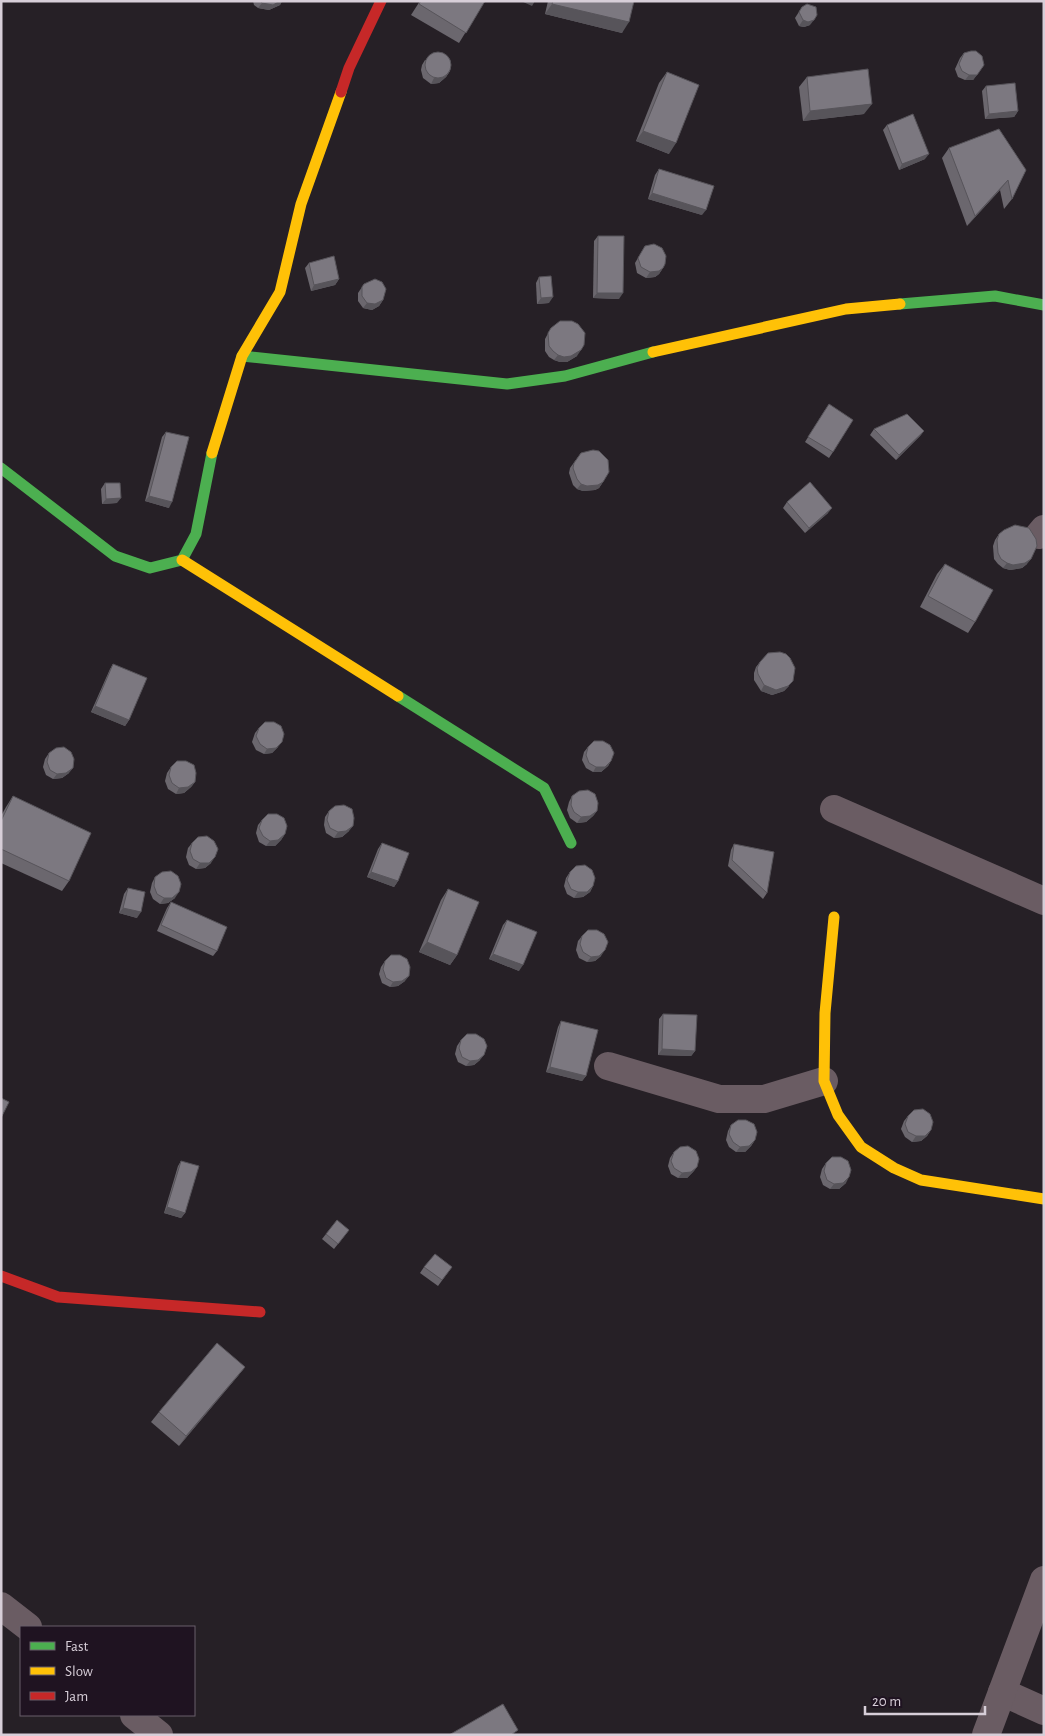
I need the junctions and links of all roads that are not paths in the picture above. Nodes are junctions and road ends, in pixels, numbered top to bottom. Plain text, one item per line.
1 (381, 1) edge
2 (1044, 305) edge
3 (242, 356) junction
4 (1, 468) edge
5 (182, 560) junction
6 (834, 809) dead end
7 (571, 842) dead end
8 (1044, 901) edge
9 (834, 917) dead end
10 (608, 1066) dead end
11 (824, 1081) junction
12 (1044, 1199) edge
13 (1, 1276) edge
14 (260, 1312) dead end
15 (1044, 1580) edge
16 (1, 1606) edge
17 (27, 1626) edge
18 (1002, 1692) junction
19 (1044, 1711) edge
20 (135, 1716) edge
21 (159, 1735) edge
22 (986, 1735) edge

1 - 3 street
2 - 3 street
3 - 5 street
4 - 5 street
5 - 7 street
6 - 8 street
9 - 11 street
10 - 11 street
11 - 12 street
13 - 14 street
15 - 18 street
16 - 17 street
18 - 19 street
18 - 22 street
20 - 21 street

